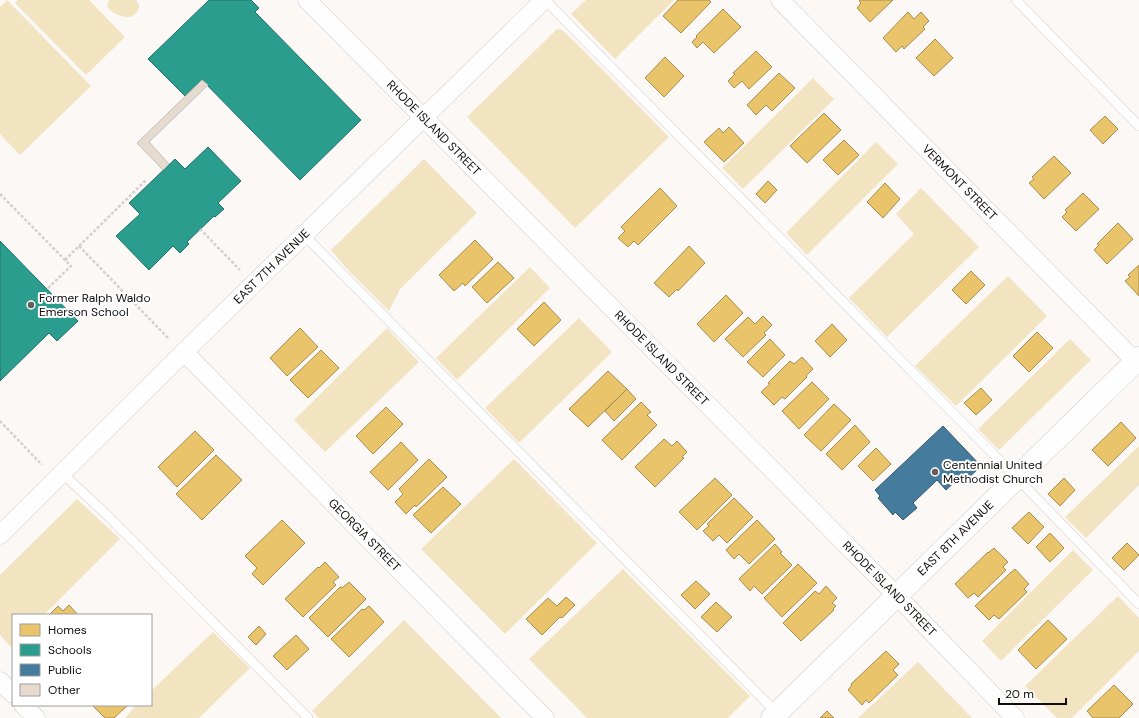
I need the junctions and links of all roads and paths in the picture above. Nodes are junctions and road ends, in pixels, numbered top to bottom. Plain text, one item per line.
1 (307, 0) edge
2 (544, 0) edge
3 (780, 0) edge
4 (1016, 0) edge
5 (424, 118) junction
6 (1139, 126) edge
7 (146, 180) dead end
8 (0, 194) edge
9 (200, 229) dead end
10 (304, 235) junction
11 (79, 246) junction
12 (65, 260) junction
13 (241, 270) dead end
14 (47, 289) dead end
15 (170, 339) dead end
16 (184, 352) junction
17 (1138, 362) edge
18 (0, 421) edge
19 (42, 465) dead end
20 (63, 474) junction
21 (1017, 478) junction
22 (0, 535) edge
23 (897, 596) junction
24 (1139, 604) edge
25 (0, 681) edge
26 (12, 693) edge
27 (25, 706) edge
28 (777, 716) edge
29 (36, 718) edge
30 (308, 718) edge
31 (545, 718) edge
32 (1015, 718) edge

1 - 5 street, RHODE ISLAND STREET
2 - 5 street, EAST 7TH AVENUE
2 - 21 lane
3 - 17 street, VERMONT STREET
4 - 6 lane
5 - 10 street, EAST 7TH AVENUE
5 - 23 street, RHODE ISLAND STREET
7 - 11 path
8 - 12 path
9 - 13 path
10 - 16 street, EAST 7TH AVENUE
10 - 28 lane
11 - 12 path
11 - 15 path
12 - 14 path
16 - 20 street, EAST 7TH AVENUE
16 - 31 street, GEORGIA STREET
17 - 21 street, EAST 8TH AVENUE
18 - 19 path
20 - 22 street, EAST 7TH AVENUE
20 - 30 lane
21 - 23 street, EAST 8TH AVENUE
21 - 24 lane
23 - 28 street, EAST 8TH AVENUE
23 - 32 street, RHODE ISLAND STREET
25 - 26 street
27 - 29 street

